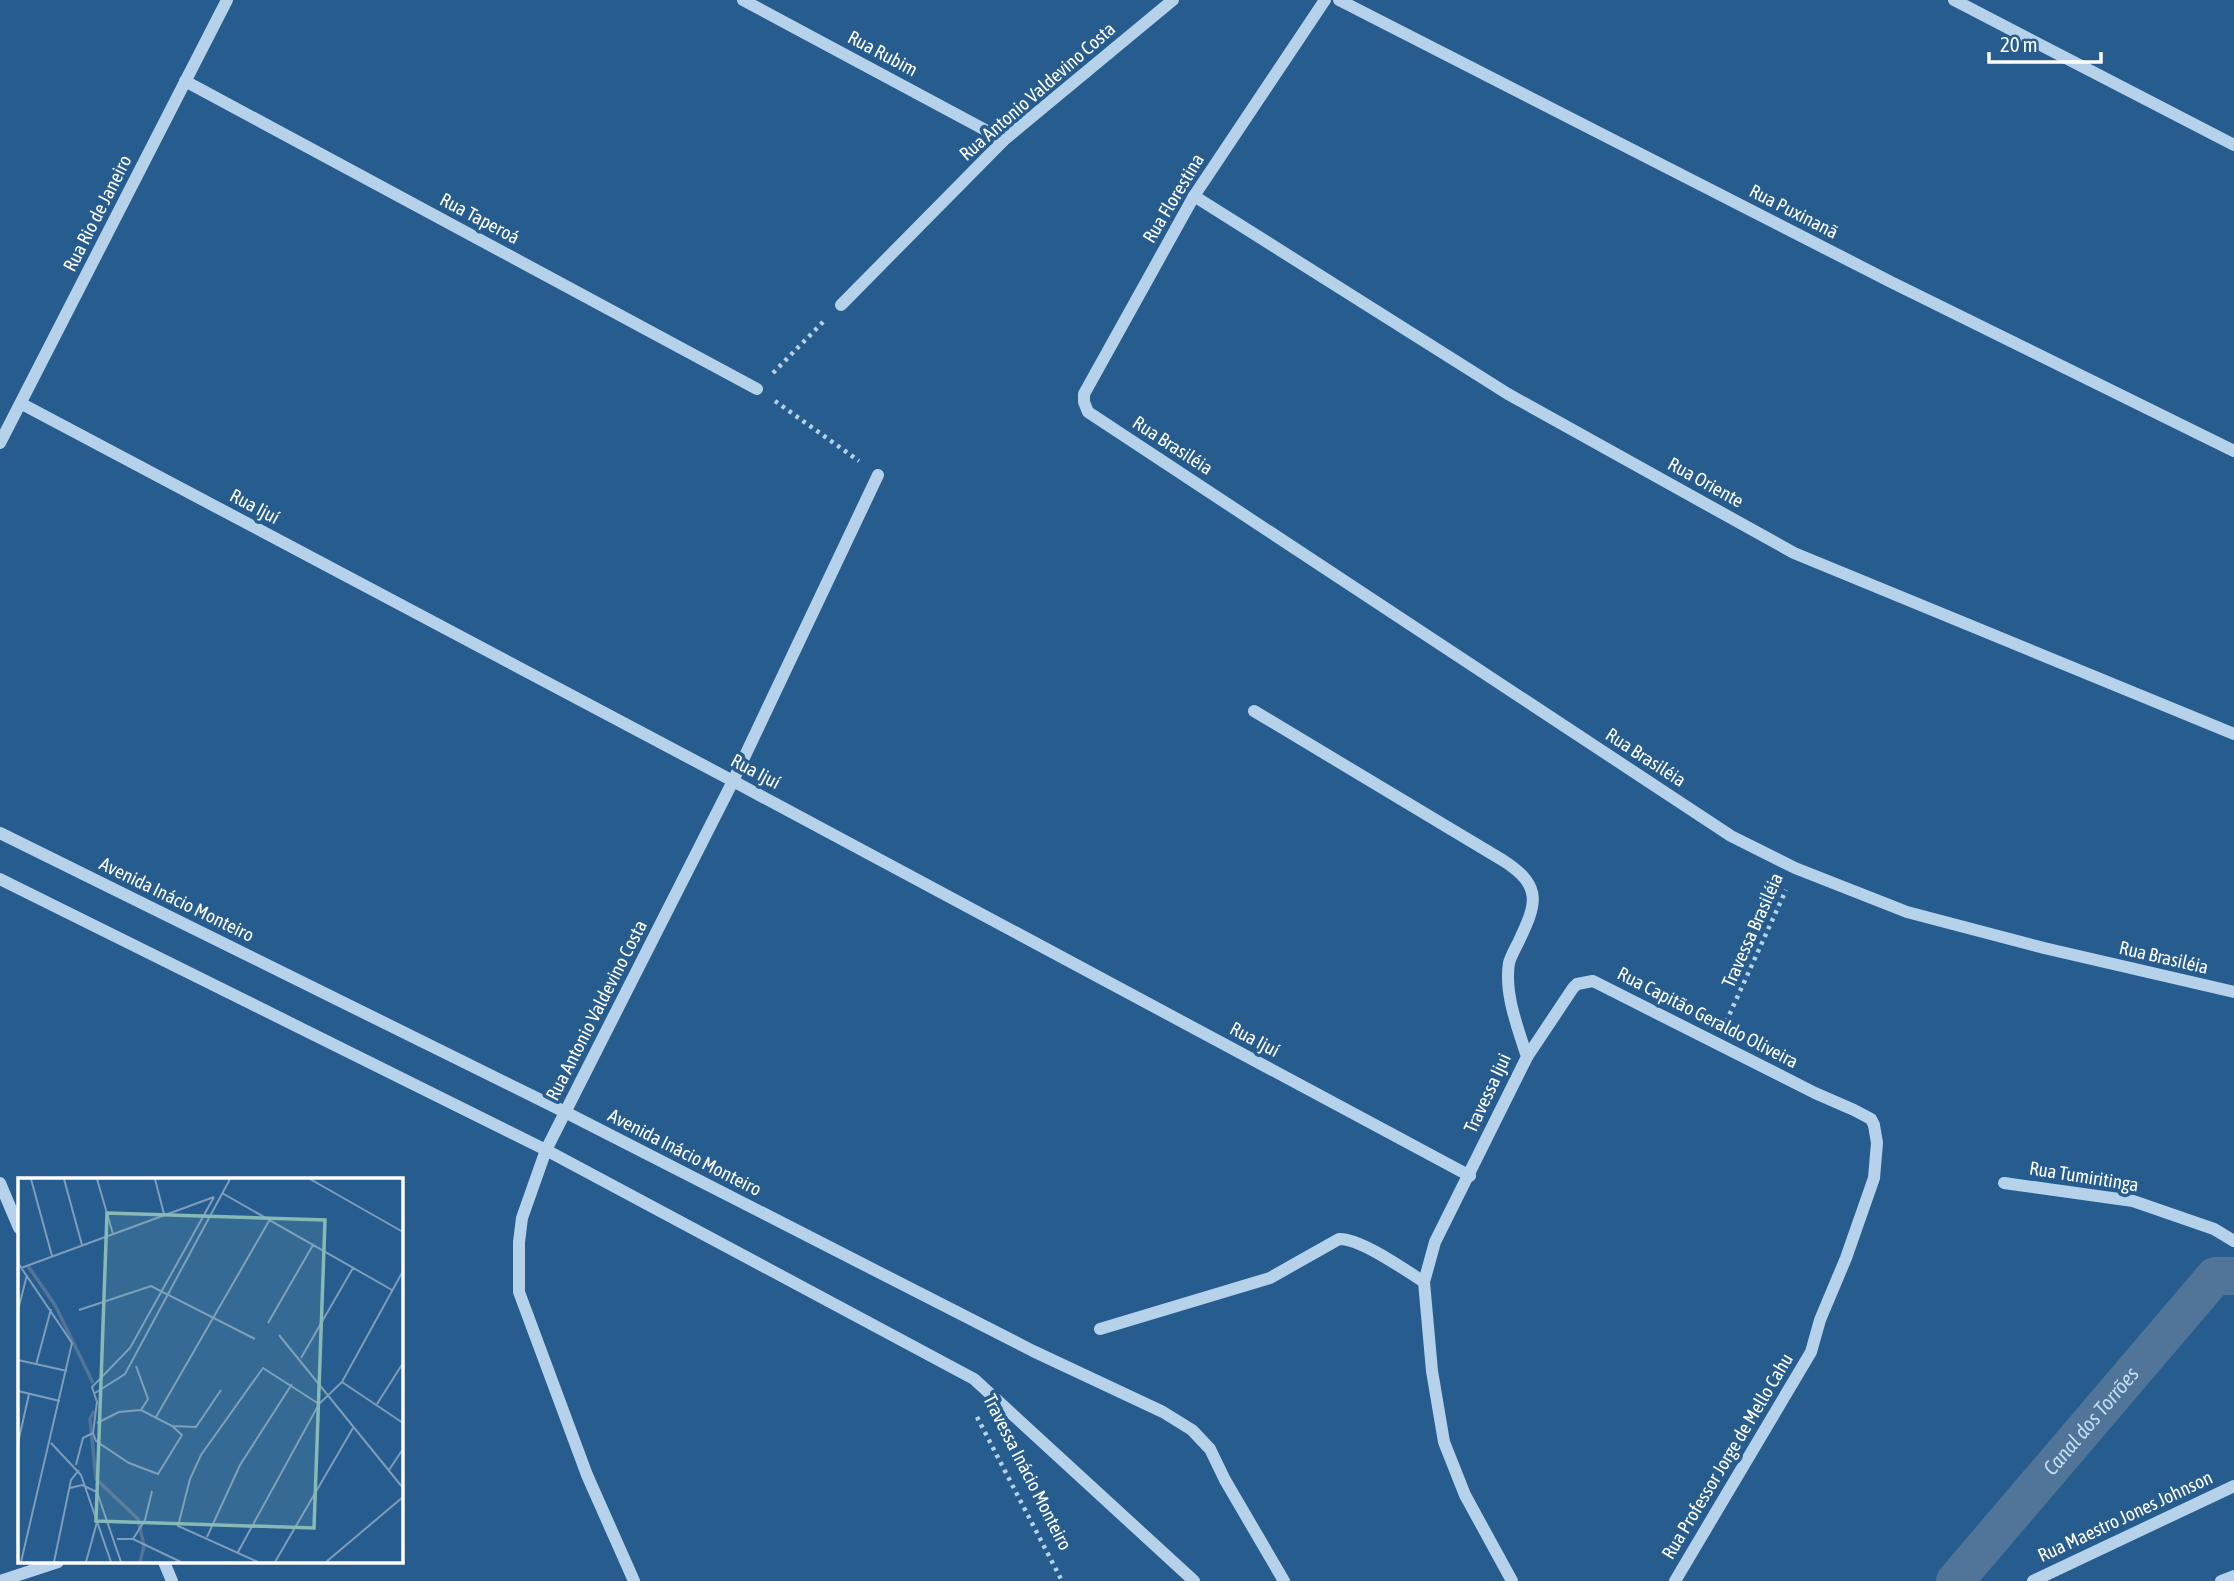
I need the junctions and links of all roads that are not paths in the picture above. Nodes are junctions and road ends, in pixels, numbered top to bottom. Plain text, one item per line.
1 (227, 0) edge
2 (743, 0) edge
3 (1173, 0) edge
4 (1325, 0) edge
5 (1339, 0) edge
6 (1954, 0) edge
7 (185, 80) junction
8 (1004, 140) junction
9 (2234, 145) edge
10 (1194, 195) junction
11 (841, 305) dead end
12 (757, 389) road end
13 (22, 404) junction
14 (1101, 421) joint
15 (0, 443) edge
16 (2234, 451) edge
17 (878, 475) road end
18 (1254, 711) dead end
19 (2234, 734) edge
20 (733, 781) junction
21 (0, 833) edge
22 (0, 879) edge
23 (2233, 992) edge
24 (1527, 1058) junction
25 (565, 1112) junction
26 (1862, 1115) joint
27 (546, 1150) junction
28 (1469, 1176) junction
29 (2004, 1182) dead end
30 (0, 1183) edge
31 (18, 1226) edge
32 (2234, 1241) edge
33 (1424, 1282) junction
34 (1100, 1329) dead end
35 (2234, 1486) edge
36 (52, 1564) edge
37 (165, 1564) edge
38 (2234, 1576) edge
39 (0, 1581) edge
40 (172, 1581) edge
41 (634, 1581) edge
42 (1194, 1581) edge
43 (1284, 1581) edge
44 (1512, 1581) edge
45 (1675, 1581) edge
46 (2033, 1581) edge
47 (2221, 1581) edge

1 - 7 street, Rua Rio de Janeiro
2 - 8 street, Rua Rubim
3 - 8 street, Rua Antonio Valdevino Costa
4 - 10 street, Rua Florestina
5 - 16 street, Rua Puxinanã
6 - 9 street
7 - 12 street, Rua Taperoá
7 - 13 street, Rua Rio de Janeiro
8 - 11 street, Rua Antonio Valdevino Costa
10 - 14 street, Rua Florestina
10 - 19 street, Rua Oriente
13 - 15 street, Rua Rio de Janeiro
13 - 20 street, Rua Ijuí
14 - 23 street, Rua Brasiléia
17 - 20 street, Rua Antonio Valdevino Costa
18 - 24 street, Travessa Ijui
20 - 25 street, Rua Antonio Valdevino Costa
20 - 28 street, Rua Ijuí
21 - 25 street, Avenida Inácio Monteiro
22 - 27 street
24 - 26 street, Rua Capitão Geraldo Oliveira
24 - 28 street, Travessa Ijui
25 - 27 street, Rua Antonio Valdevino Costa
25 - 43 street, Avenida Inácio Monteiro
26 - 45 street, Rua Professor Jorge de Mello Cahu
27 - 41 street, Rua Antonio Valdevino Costa
27 - 42 street
28 - 33 street, Travessa Ijui
29 - 32 street, Rua Tumiritinga
30 - 31 street
33 - 34 street
33 - 44 street, Travessa Ijui
35 - 46 street, Rua Maestro Jones Johnson
36 - 39 street
37 - 40 street
38 - 47 street

